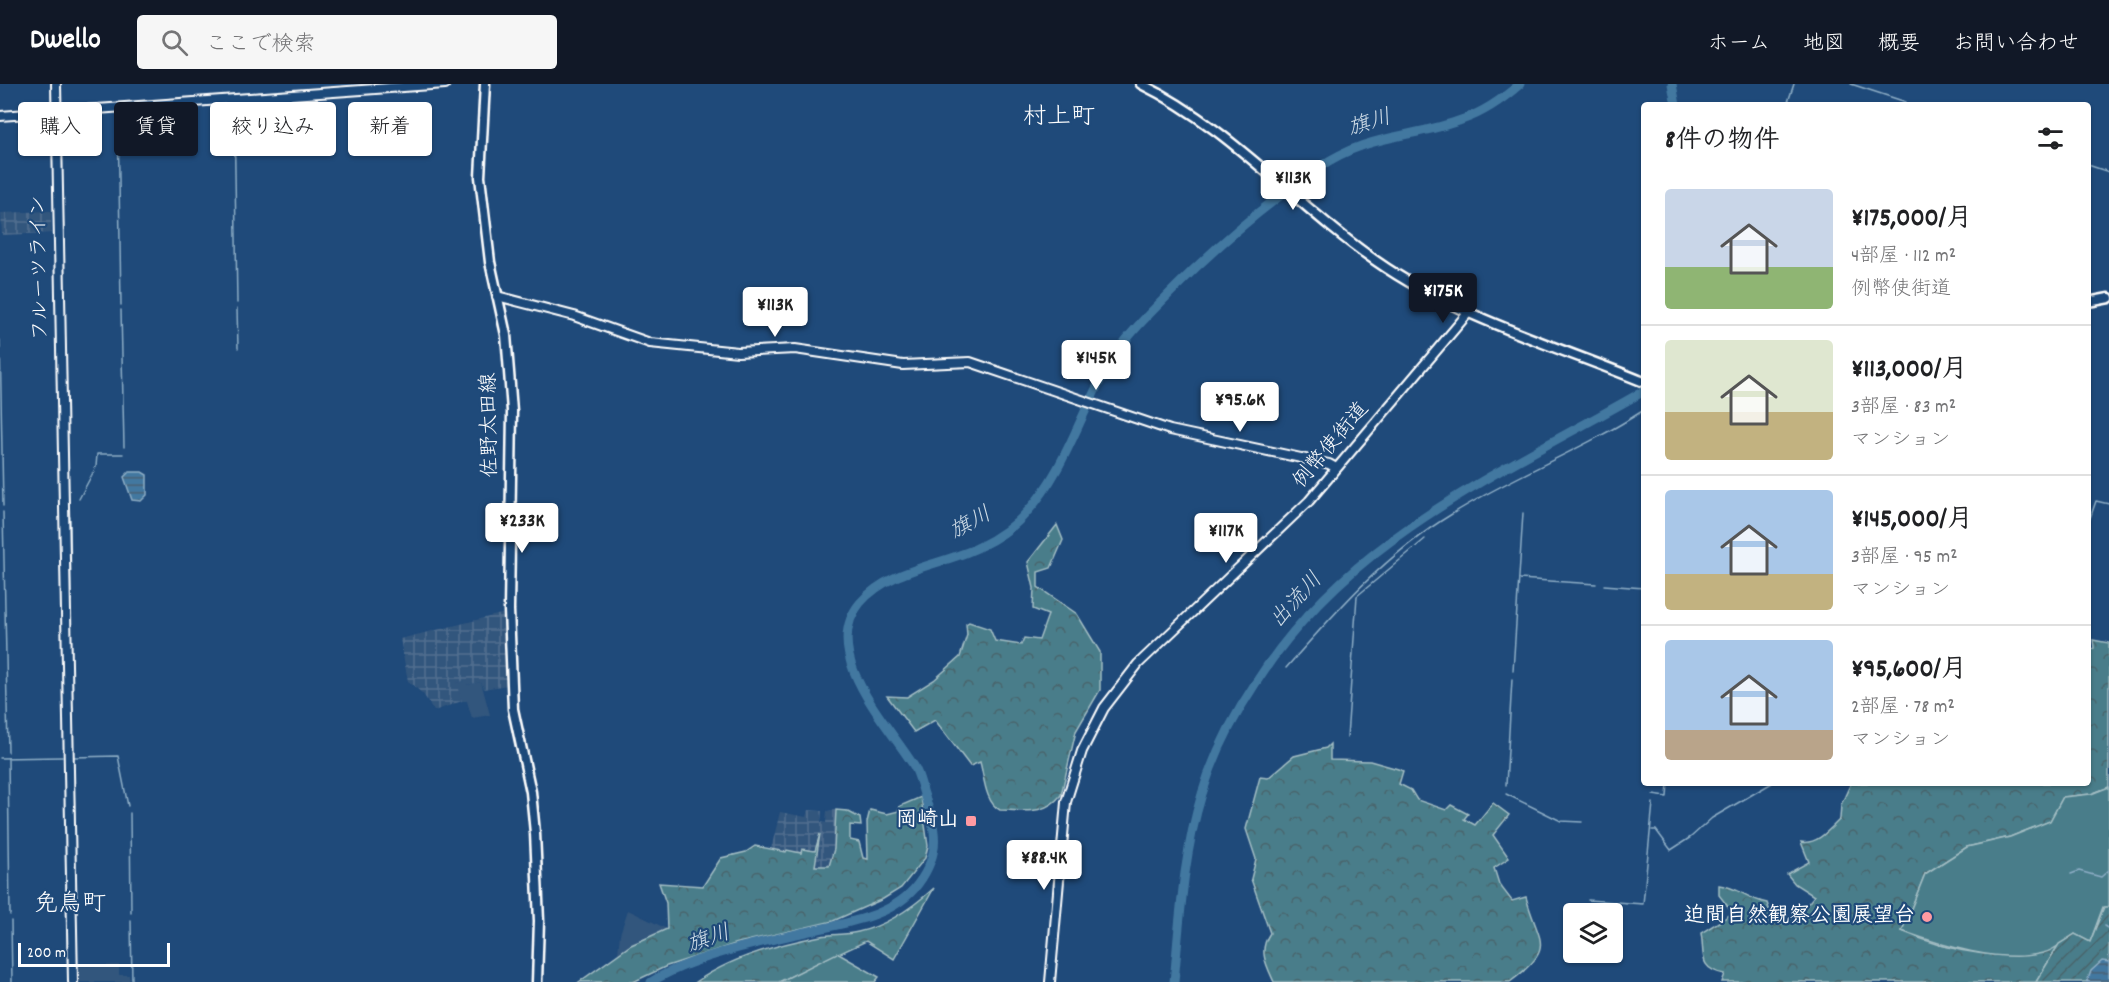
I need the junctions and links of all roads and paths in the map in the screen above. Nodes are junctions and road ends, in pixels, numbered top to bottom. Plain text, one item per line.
1 (56, 84) edge
2 (445, 84) edge
3 (485, 84) edge
4 (1141, 84) edge
5 (56, 102) edge
6 (102, 109) edge
7 (18, 115) edge
8 (0, 116) edge
9 (57, 156) edge
10 (497, 297) junction
11 (2109, 298) edge
12 (2091, 301) edge
13 (1469, 312) junction
14 (1641, 381) edge
15 (1336, 468) junction
16 (73, 982) edge
17 (537, 982) edge
18 (1050, 982) edge

1 - 5 street, フルーツライン
2 - 6 street
3 - 10 main road, 佐野太田線
4 - 13 main road
7 - 8 street
9 - 16 street, フルーツライン
10 - 15 street
10 - 17 main road, 佐野太田線
11 - 12 main road
13 - 14 main road
13 - 15 street, 例幣使街道
15 - 18 street, 例幣使街道

